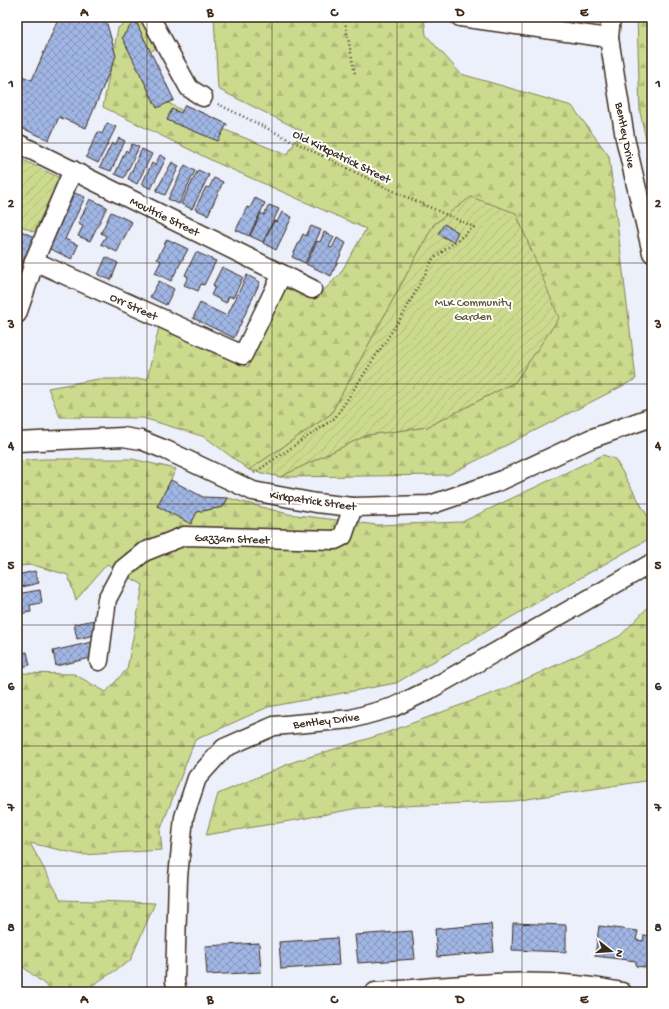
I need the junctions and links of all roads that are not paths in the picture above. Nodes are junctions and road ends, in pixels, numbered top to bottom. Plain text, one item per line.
1 (150, 17) edge
2 (460, 17) edge
3 (611, 17) edge
4 (609, 38) junction
5 (203, 97) road end
6 (17, 143) edge
7 (73, 170) junction
8 (651, 242) edge
9 (34, 261) junction
10 (282, 274) junction
11 (312, 289) dead end
12 (17, 314) edge
13 (652, 417) edge
14 (17, 442) edge
15 (354, 507) junction
16 (652, 563) edge
17 (99, 661) dead end
18 (177, 992) edge
19 (375, 992) edge
20 (622, 992) edge

1 - 5 street
2 - 4 street
3 - 4 street, Bentley Drive
4 - 8 street, Bentley Drive
6 - 7 street, Moultrie Street
7 - 9 street
7 - 10 street, Moultrie Street
9 - 10 street, Orr Street
9 - 12 street
10 - 11 street, Moultrie Street
13 - 15 street, Kirkpatrick Street
14 - 15 street, Kirkpatrick Street
15 - 17 street, Gazzam Street
16 - 18 street, Bentley Drive
19 - 20 street

